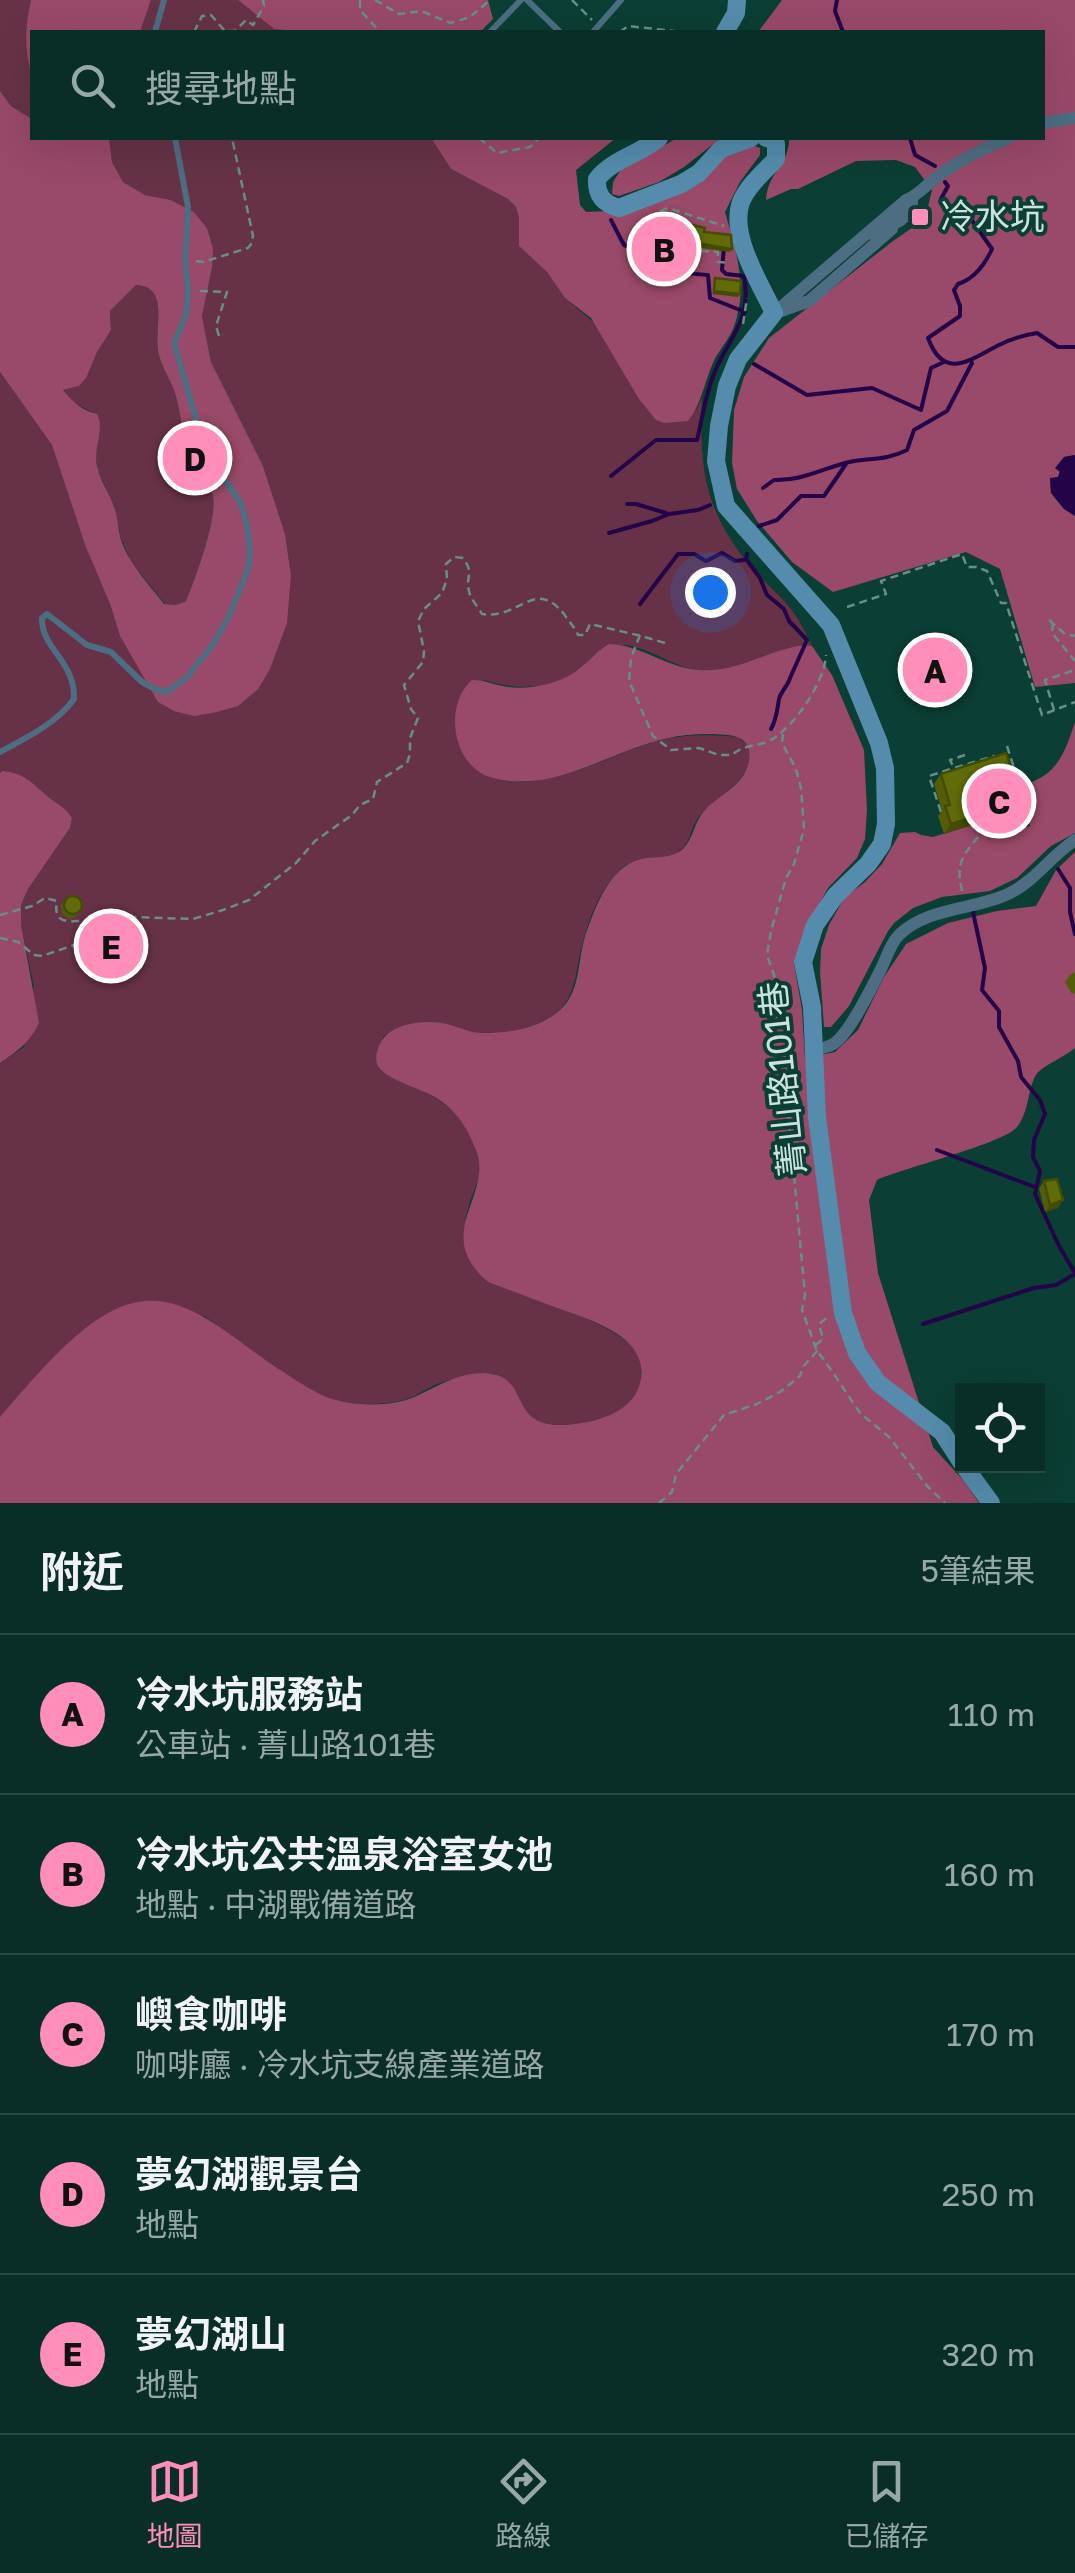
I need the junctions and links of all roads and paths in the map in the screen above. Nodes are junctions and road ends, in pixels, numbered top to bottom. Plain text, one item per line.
1 (164, 0) edge
2 (263, 0) edge
3 (360, 0) edge
4 (375, 0) edge
5 (490, 0) edge
6 (524, 0) edge
7 (572, 0) edge
8 (621, 0) edge
9 (737, 0) edge
10 (593, 21) dead end
11 (156, 30) edge
12 (195, 30) edge
13 (224, 30) edge
14 (236, 30) edge
15 (378, 30) edge
16 (492, 30) edge
17 (558, 30) edge
18 (596, 30) edge
19 (623, 30) edge
20 (669, 30) edge
21 (727, 30) edge
22 (1075, 118) edge
23 (1045, 123) edge
24 (176, 140) edge
25 (232, 140) edge
26 (482, 140) edge
27 (537, 140) edge
28 (657, 140) edge
29 (746, 140) edge
30 (773, 140) edge
31 (1004, 140) edge
32 (912, 198) junction
33 (651, 213) dead end
34 (901, 220) junction
35 (727, 227) dead end
36 (882, 240) junction
37 (718, 252) junction
38 (727, 253) edge
39 (674, 259) edge
40 (185, 261) junction
41 (728, 263) dead end
42 (188, 290) junction
43 (747, 296) dead end
44 (774, 313) junction
45 (742, 328) dead end
46 (219, 336) dead end
47 (847, 607) dead end
48 (640, 635) junction
49 (1075, 636) edge
50 (665, 642) dead end
51 (824, 647) dead end
52 (1075, 661) edge
53 (1075, 670) edge
54 (1075, 702) edge
55 (1054, 711) junction
56 (1006, 746) dead end
57 (0, 752) edge
58 (965, 755) dead end
59 (996, 762) edge
60 (954, 768) junction
61 (1014, 771) edge
62 (1014, 809) edge
63 (972, 812) edge
64 (941, 814) edge
65 (974, 822) junction
66 (978, 836) dead end
67 (1075, 840) edge
68 (0, 915) edge
69 (82, 921) junction
70 (108, 927) junction
71 (89, 936) junction
72 (0, 938) edge
73 (814, 1050) junction
74 (833, 1316) dead end
75 (955, 1451) edge
76 (970, 1473) edge
77 (660, 1503) edge
78 (990, 1503) edge

1 - 11 lane
2 - 14 path
3 - 15 path
4 - 5 path
6 - 16 lane
6 - 17 lane
7 - 10 path
8 - 18 lane
9 - 21 street
12 - 13 path
19 - 20 path
22 - 23 street
24 - 40 lane
25 - 40 path
26 - 27 path
28 - 29 street
30 - 44 street
31 - 32 street
32 - 34 street
32 - 36 street
32 - 44 street
33 - 35 path
34 - 36 street
34 - 44 street
36 - 44 street
37 - 38 path
37 - 39 path
37 - 41 path
40 - 42 lane
42 - 46 path
42 - 57 lane
43 - 45 path
44 - 73 street, 菁山路101巷
47 - 55 path
48 - 50 path
48 - 51 path
48 - 70 path
49 - 52 path
53 - 55 path
54 - 55 path
56 - 61 path
58 - 60 path
59 - 60 path
60 - 64 path
62 - 65 path
63 - 65 path
65 - 66 path
67 - 73 street
68 - 69 path
69 - 70 path
69 - 71 path
70 - 71 path
71 - 72 path
73 - 75 street, 菁山路101巷
74 - 77 path
76 - 78 street, 菁山路101巷

